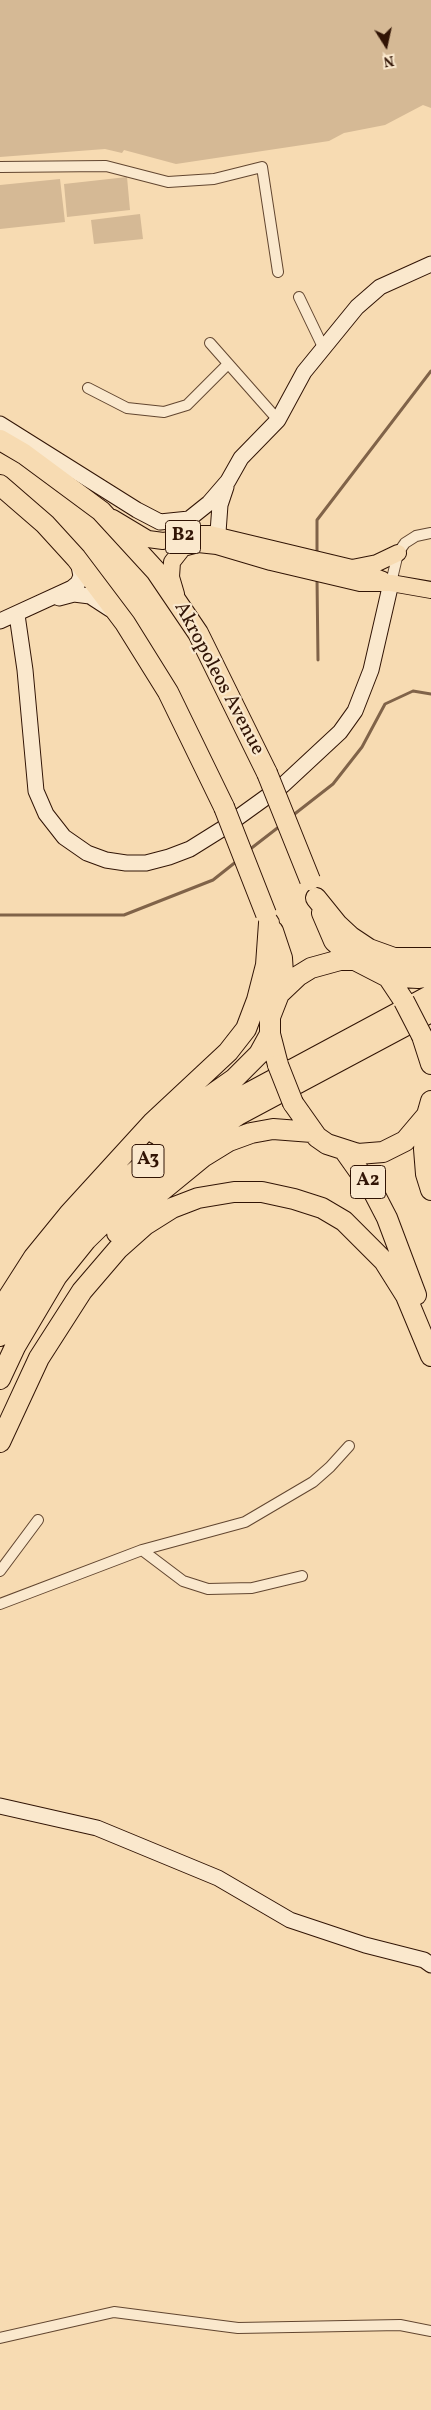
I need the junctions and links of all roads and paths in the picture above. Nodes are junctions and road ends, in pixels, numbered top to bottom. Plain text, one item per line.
1 (0, 167) edge
2 (431, 264) edge
3 (278, 272) dead end
4 (299, 297) dead end
5 (210, 343) dead end
6 (323, 347) junction
7 (228, 364) junction
8 (88, 388) dead end
9 (278, 420) junction
10 (0, 424) edge
11 (0, 440) edge
12 (228, 481) junction
13 (0, 485) edge
14 (101, 511) junction
15 (431, 533) edge
16 (218, 541) junction
17 (398, 553) junction
18 (76, 558) junction
19 (317, 566) junction
20 (352, 568) junction
21 (391, 583) junction
22 (431, 590) edge
23 (36, 605) junction
24 (181, 607) junction
25 (17, 614) junction
26 (0, 621) edge
27 (126, 623) junction
28 (313, 889) junction
29 (268, 919) junction
30 (431, 958) edge
31 (355, 960) junction
32 (376, 968) junction
33 (431, 976) edge
34 (279, 994) junction
35 (431, 995) edge
36 (431, 1012) edge
37 (270, 1034) junction
38 (431, 1064) edge
39 (429, 1108) edge
40 (312, 1132) junction
41 (344, 1150) junction
42 (108, 1172) junction
43 (431, 1190) edge
44 (0, 1310) edge
45 (431, 1332) edge
46 (0, 1336) edge
47 (431, 1356) edge
48 (0, 1379) edge
49 (0, 1415) edge
50 (0, 1442) edge
51 (348, 1446) dead end
52 (38, 1520) dead end
53 (142, 1550) junction
54 (0, 1571) edge
55 (302, 1576) dead end
56 (0, 1604) edge
57 (0, 1806) edge
58 (431, 1965) edge
59 (431, 2331) edge
60 (0, 2338) edge

1 - 3 street
2 - 6 main road
4 - 6 street
5 - 7 street
6 - 9 main road
7 - 8 street
7 - 9 street
9 - 12 main road
10 - 12 main road
11 - 14 highway, Akropoleos Avenue / B2
12 - 16 main road
13 - 18 highway
14 - 16 main road, B2
14 - 24 highway, Akropoleos Avenue / B2
15 - 17 street
16 - 19 main road, B2
16 - 24 main road, B2
17 - 20 main road
17 - 21 street
18 - 23 main road
18 - 27 highway
19 - 20 main road, B2
19 - 21 main road, B2
20 - 21 main road, B2
21 - 22 main road, B2
21 - 25 main road
23 - 25 main road
23 - 27 main road
24 - 28 highway, Akropoleos Avenue / B2, bridge
25 - 26 main road
27 - 29 highway, bridge
28 - 30 highway
28 - 31 highway, B2
29 - 34 highway
29 - 42 highway
31 - 32 highway
31 - 34 highway
32 - 33 highway
32 - 38 highway, bridge
34 - 37 highway
35 - 46 highway, A3
36 - 48 highway, A3
37 - 40 highway, bridge
37 - 42 highway
39 - 41 highway
39 - 43 highway
40 - 41 highway
40 - 49 highway
41 - 45 highway, A2
42 - 44 highway
47 - 50 highway
51 - 53 street
52 - 54 street
53 - 55 street
53 - 56 street
57 - 58 main road
59 - 60 street

